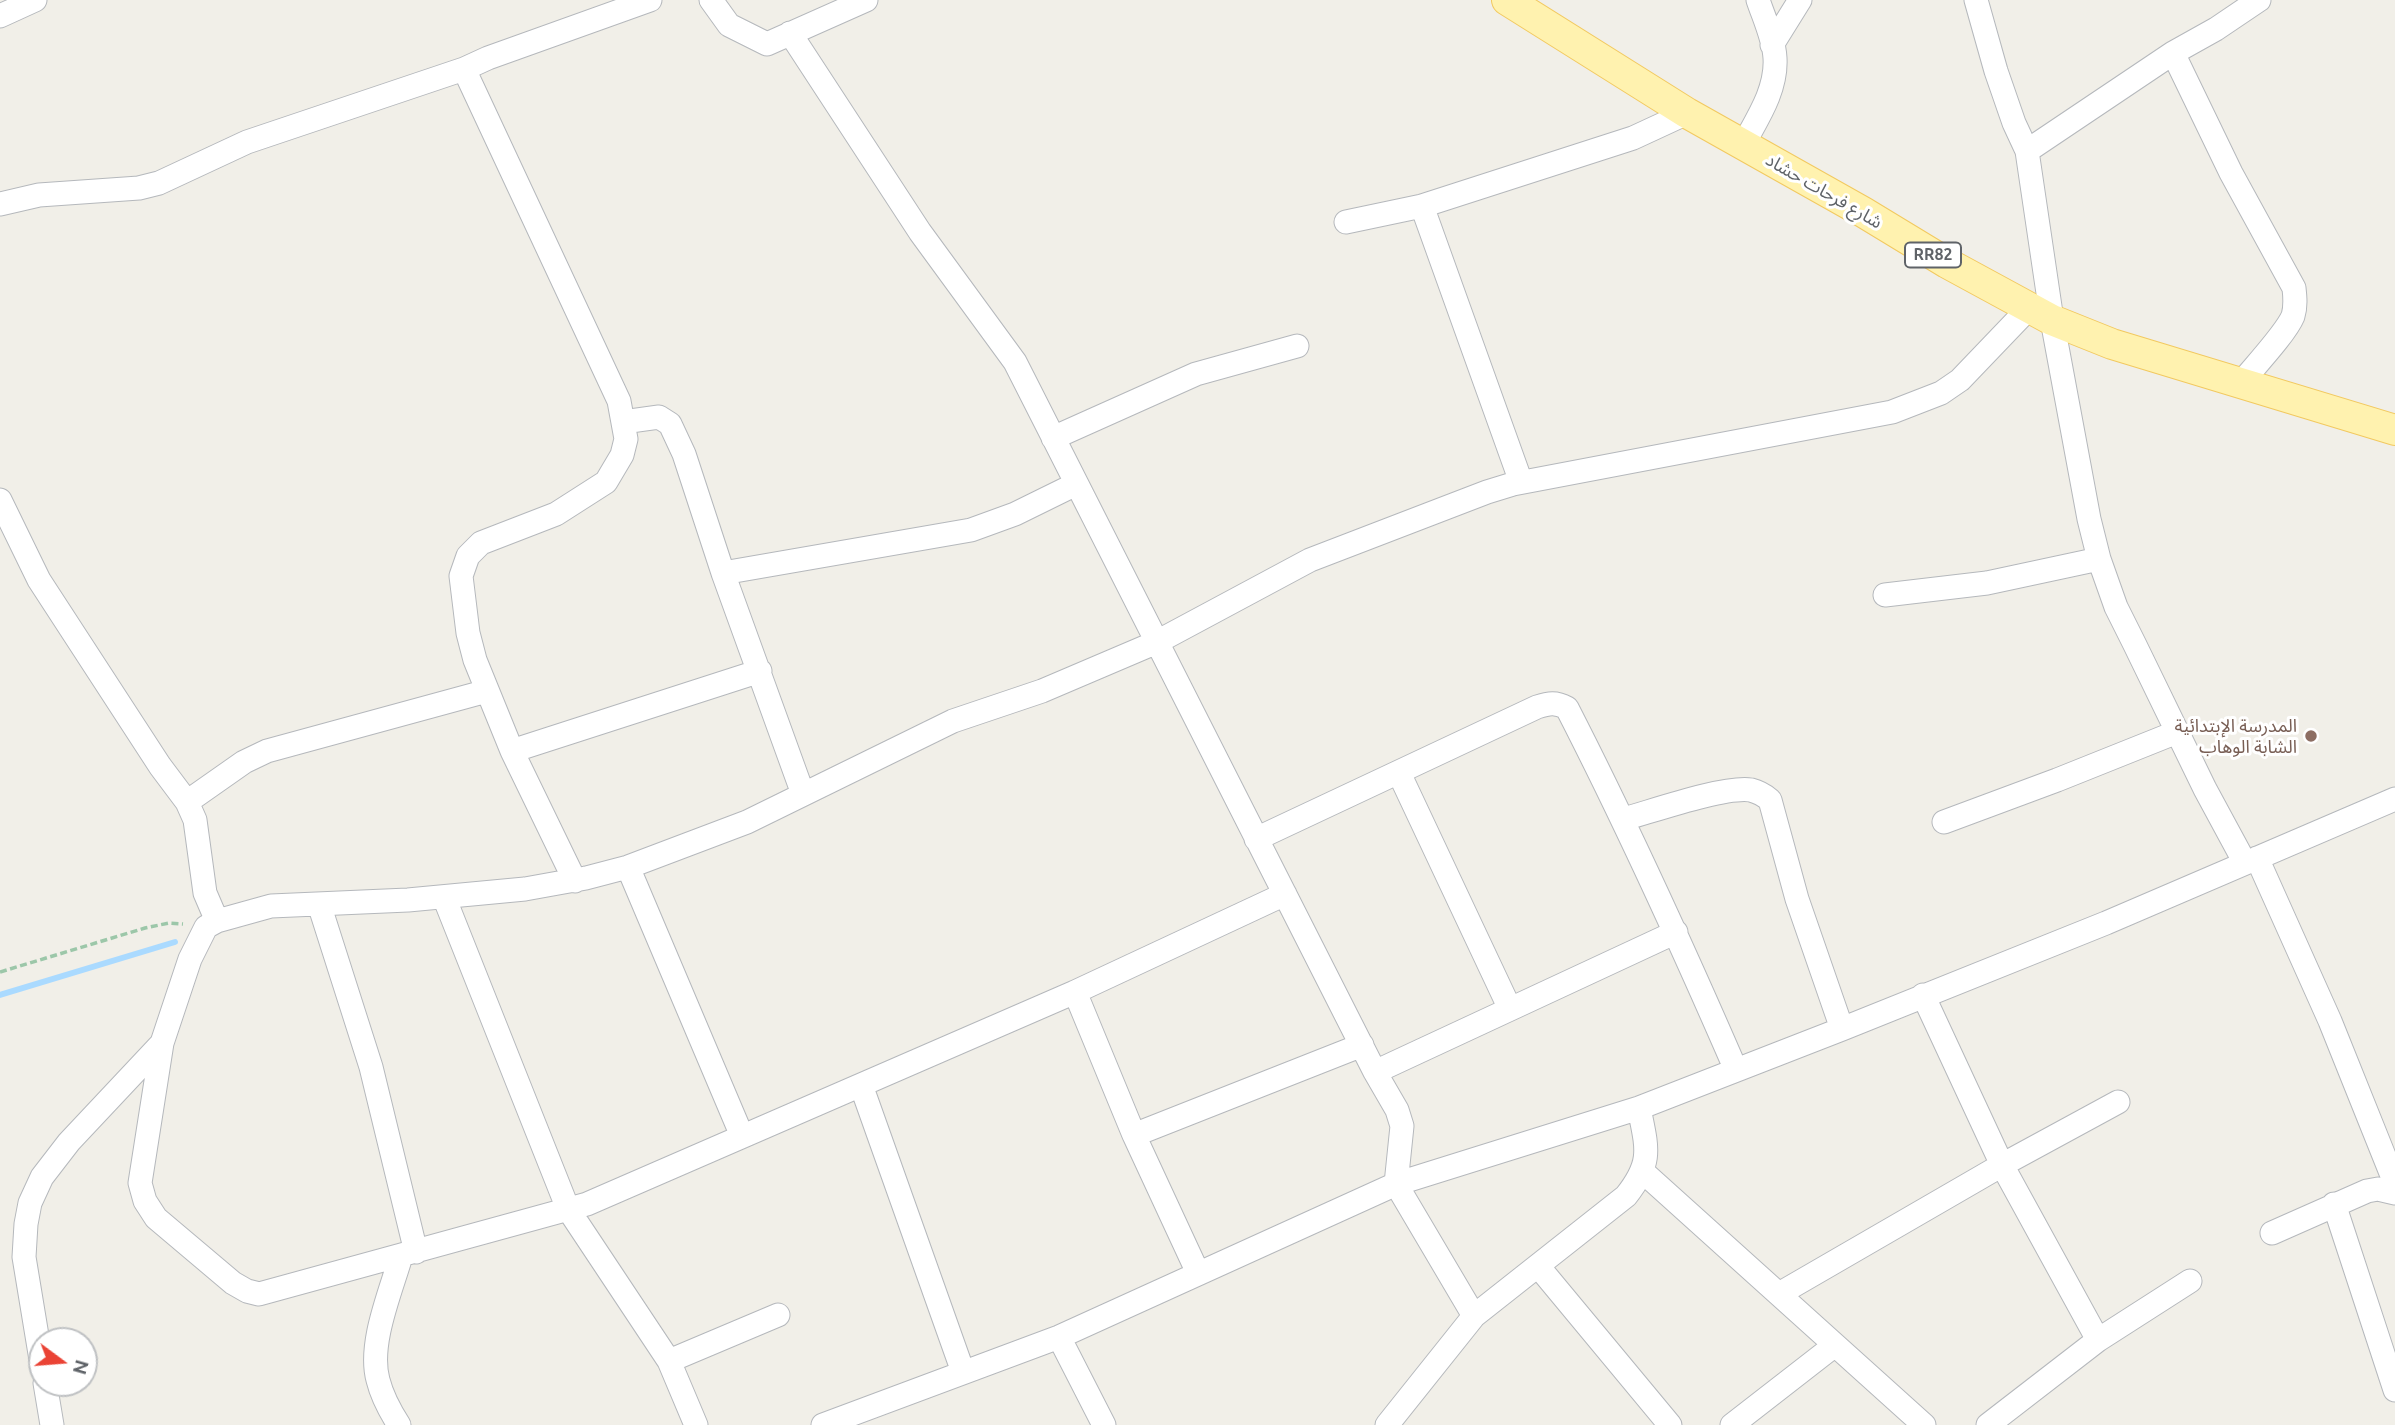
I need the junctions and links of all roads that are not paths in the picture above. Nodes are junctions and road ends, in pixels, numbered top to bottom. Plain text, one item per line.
1 (36, 0) edge
2 (650, 0) edge
3 (711, 0) edge
4 (866, 0) edge
5 (1507, 0) edge
6 (1758, 0) edge
7 (1800, 0) edge
8 (1976, 0) edge
9 (2259, 0) edge
10 (0, 16) edge
11 (790, 33) junction
12 (1772, 45) junction
13 (2173, 53) junction
14 (464, 69) junction
15 (1687, 113) junction
16 (1742, 145) junction
17 (2027, 151) junction
18 (0, 204) edge
19 (1422, 206) junction
20 (1346, 222) dead end
21 (2040, 314) junction
22 (1297, 346) dead end
23 (2241, 383) junction
24 (623, 422) junction
25 (2395, 430) edge
26 (1053, 438) junction
27 (1521, 482) junction
28 (1076, 484) junction
29 (0, 500) edge
30 (2099, 559) junction
31 (723, 573) junction
32 (1885, 595) dead end
33 (1157, 642) junction
34 (760, 671) junction
35 (487, 691) junction
36 (2177, 733) junction
37 (512, 751) junction
38 (1399, 773) junction
39 (803, 794) junction
40 (2395, 799) edge
41 (187, 802) junction
42 (1624, 819) junction
43 (1944, 822) dead end
44 (1256, 839) junction
45 (2251, 860) junction
46 (628, 867) junction
47 (575, 880) junction
48 (1285, 894) junction
49 (444, 897) junction
50 (319, 904) junction
51 (212, 924) junction
52 (1676, 932) junction
53 (1074, 992) junction
54 (1923, 995) junction
55 (1510, 1009) junction
56 (1842, 1030) junction
57 (162, 1042) junction
58 (1362, 1045) junction
59 (1736, 1070) junction
60 (1375, 1072) junction
61 (861, 1085) junction
62 (2118, 1102) dead end
63 (1639, 1108) junction
64 (1134, 1135) junction
65 (742, 1136) junction
66 (2002, 1165) junction
67 (1642, 1171) junction
68 (2395, 1183) edge
69 (1396, 1184) junction
70 (2395, 1193) edge
71 (2334, 1204) junction
72 (568, 1209) junction
73 (2272, 1233) dead end
74 (409, 1254) junction
75 (1538, 1266) junction
76 (1199, 1273) junction
77 (2190, 1281) dead end
78 (1779, 1294) junction
79 (778, 1315) dead end
80 (1474, 1316) junction
81 (36, 1327) edge
82 (1059, 1337) junction
83 (2098, 1340) junction
84 (1835, 1345) junction
85 (669, 1361) junction
86 (963, 1372) junction
87 (2395, 1390) edge
88 (47, 1397) edge
89 (859, 1418) edge
90 (52, 1425) edge
91 (399, 1425) edge
92 (696, 1425) edge
93 (823, 1425) edge
94 (1104, 1425) edge
95 (1387, 1425) edge
96 (1670, 1425) edge
97 (1732, 1425) edge
98 (1924, 1425) edge
99 (1987, 1425) edge

1 - 10 street
2 - 14 street
3 - 11 street
4 - 11 street
5 - 15 main road, شارع فرحات حشاد / RR82
6 - 12 street
7 - 12 street
8 - 17 street
9 - 13 street
11 - 26 street
12 - 16 street
13 - 17 street
13 - 23 street
14 - 18 street
14 - 24 street
15 - 16 main road, شارع فرحات حشاد / RR82
15 - 19 street
16 - 21 main road, شارع فرحات حشاد / RR82
17 - 21 street
19 - 20 street
19 - 27 street
21 - 23 main road, شارع فرحات حشاد / RR82
21 - 27 street
21 - 30 street
22 - 26 street
23 - 25 main road, شارع فرحات حشاد / RR82
24 - 31 street
24 - 35 street
26 - 28 street
27 - 33 street
28 - 31 street
28 - 33 street
29 - 41 street
30 - 32 street
30 - 36 street
31 - 34 street
33 - 39 street
33 - 44 street
34 - 37 street
34 - 39 street
35 - 37 street
35 - 41 street
36 - 43 street
36 - 45 street
37 - 47 street
38 - 42 street
38 - 44 street
38 - 55 street
39 - 46 street
40 - 45 street
41 - 51 street
42 - 52 street
42 - 56 street
44 - 48 street
45 - 54 street
45 - 68 street
46 - 47 street
46 - 65 street
47 - 49 street
48 - 53 street
48 - 58 street
49 - 50 street
49 - 72 street
50 - 51 street
50 - 74 street
51 - 57 street
52 - 55 street
52 - 59 street
53 - 61 street
53 - 64 street
54 - 56 street
54 - 66 street
55 - 60 street
56 - 59 street
57 - 74 street
57 - 81 street
58 - 60 street
58 - 64 street
59 - 63 street
60 - 69 street
61 - 65 street
61 - 86 street
62 - 66 street
63 - 67 street
63 - 69 street
64 - 76 street
65 - 72 street
66 - 78 street
66 - 83 street
67 - 75 street
67 - 78 street
69 - 76 street
69 - 80 street
70 - 71 street
71 - 73 street
71 - 87 street
72 - 74 street
72 - 85 street
74 - 91 street
75 - 80 street
75 - 96 street
76 - 82 street
77 - 83 street
78 - 84 street
79 - 85 street
80 - 95 street
82 - 86 street
82 - 94 street
83 - 99 street
84 - 97 street
84 - 98 street
85 - 92 street
86 - 89 street
88 - 90 street
89 - 93 street

